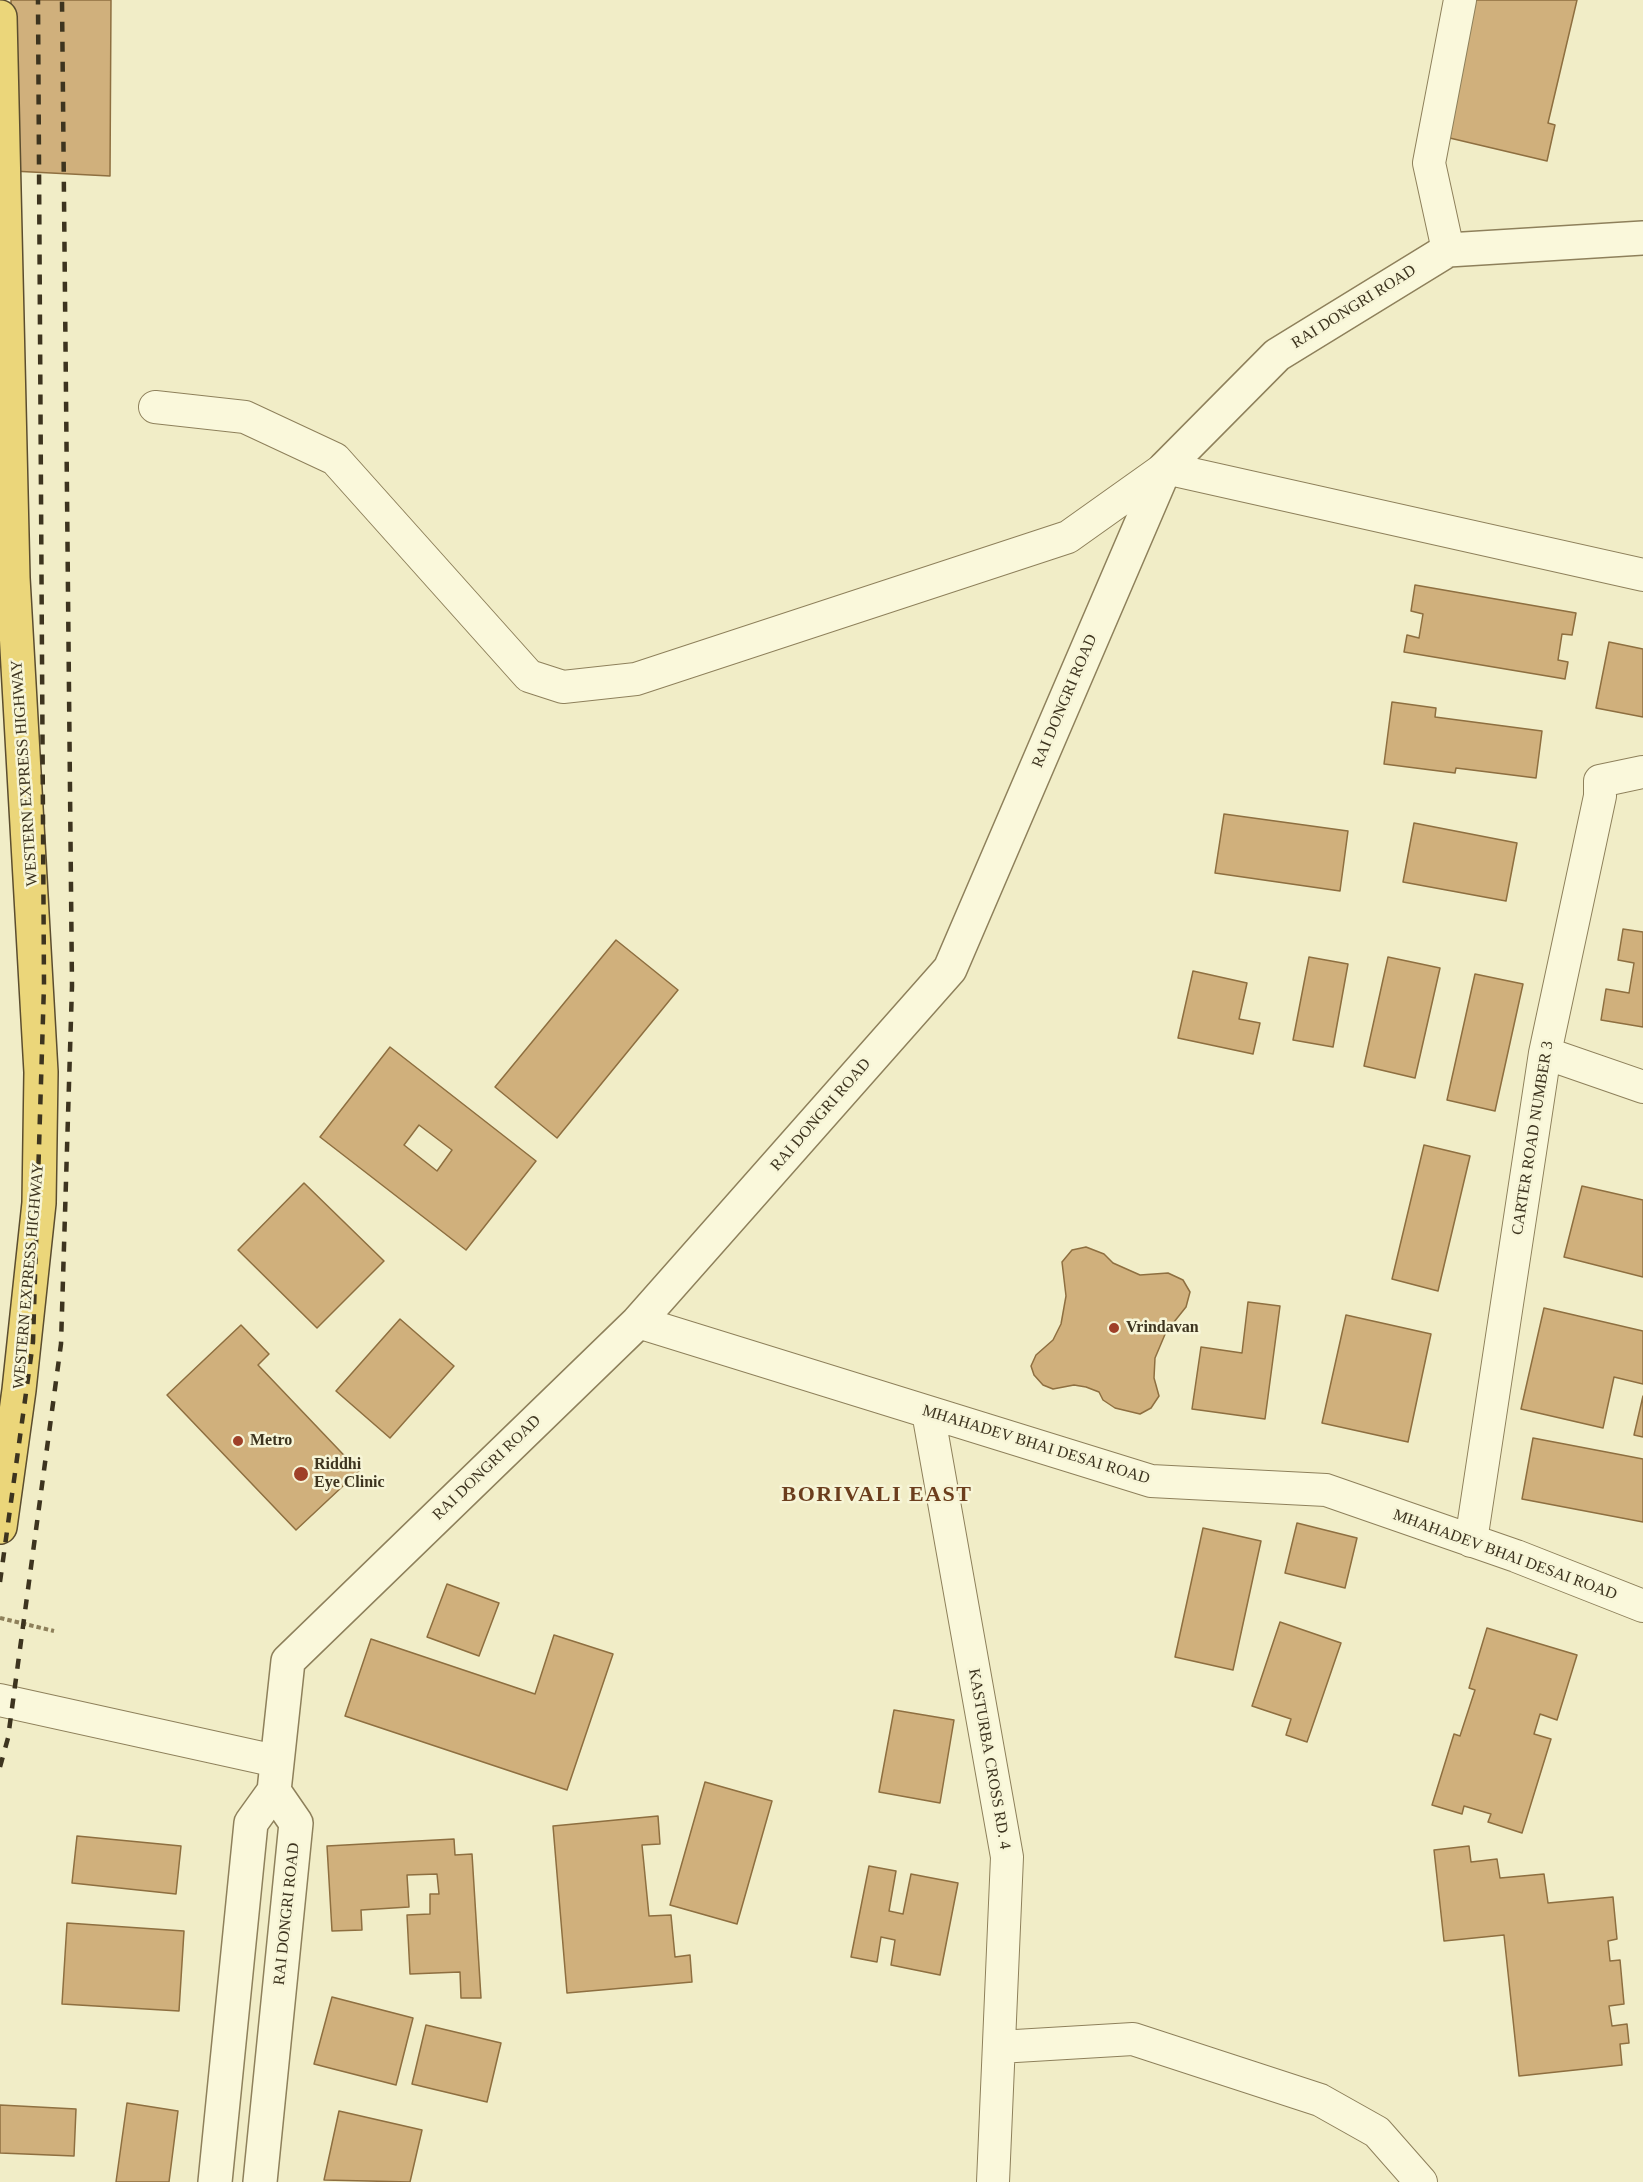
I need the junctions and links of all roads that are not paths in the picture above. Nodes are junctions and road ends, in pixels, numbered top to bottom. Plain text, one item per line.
1 (1460, 0) edge
2 (0, 17) edge
3 (1643, 238) edge
4 (1448, 250) junction
5 (155, 407) dead end
6 (1165, 468) junction
7 (1643, 575) edge
8 (1643, 772) edge
9 (1545, 1053) junction
10 (1643, 1087) edge
11 (638, 1322) junction
12 (927, 1412) junction
13 (0, 1527) edge
14 (1471, 1541) junction
15 (1643, 1606) edge
16 (0, 1700) edge
17 (275, 1776) junction
18 (999, 2047) junction
19 (214, 2182) edge
20 (260, 2182) edge
21 (993, 2182) edge
22 (1421, 2182) edge

1 - 4 street
2 - 13 highway, WESTERN EXPRESS HIGHWAY
3 - 4 street, RAI DONGRI ROAD
4 - 6 street, RAI DONGRI ROAD
5 - 6 street
6 - 7 street
6 - 11 street, RAI DONGRI ROAD
8 - 9 street, CARTER ROAD NUMBER 3
9 - 10 street
9 - 14 street, CARTER ROAD NUMBER 3
11 - 12 street, MHAHADEV BHAI DESAI ROAD
11 - 17 street, RAI DONGRI ROAD
12 - 14 street, MHAHADEV BHAI DESAI ROAD
12 - 18 street, KASTURBA CROSS RD. 4
14 - 15 street, MHAHADEV BHAI DESAI ROAD
16 - 17 street
17 - 19 street
17 - 20 street, RAI DONGRI ROAD
18 - 21 street, KASTURBA CROSS RD. 4
18 - 22 street

